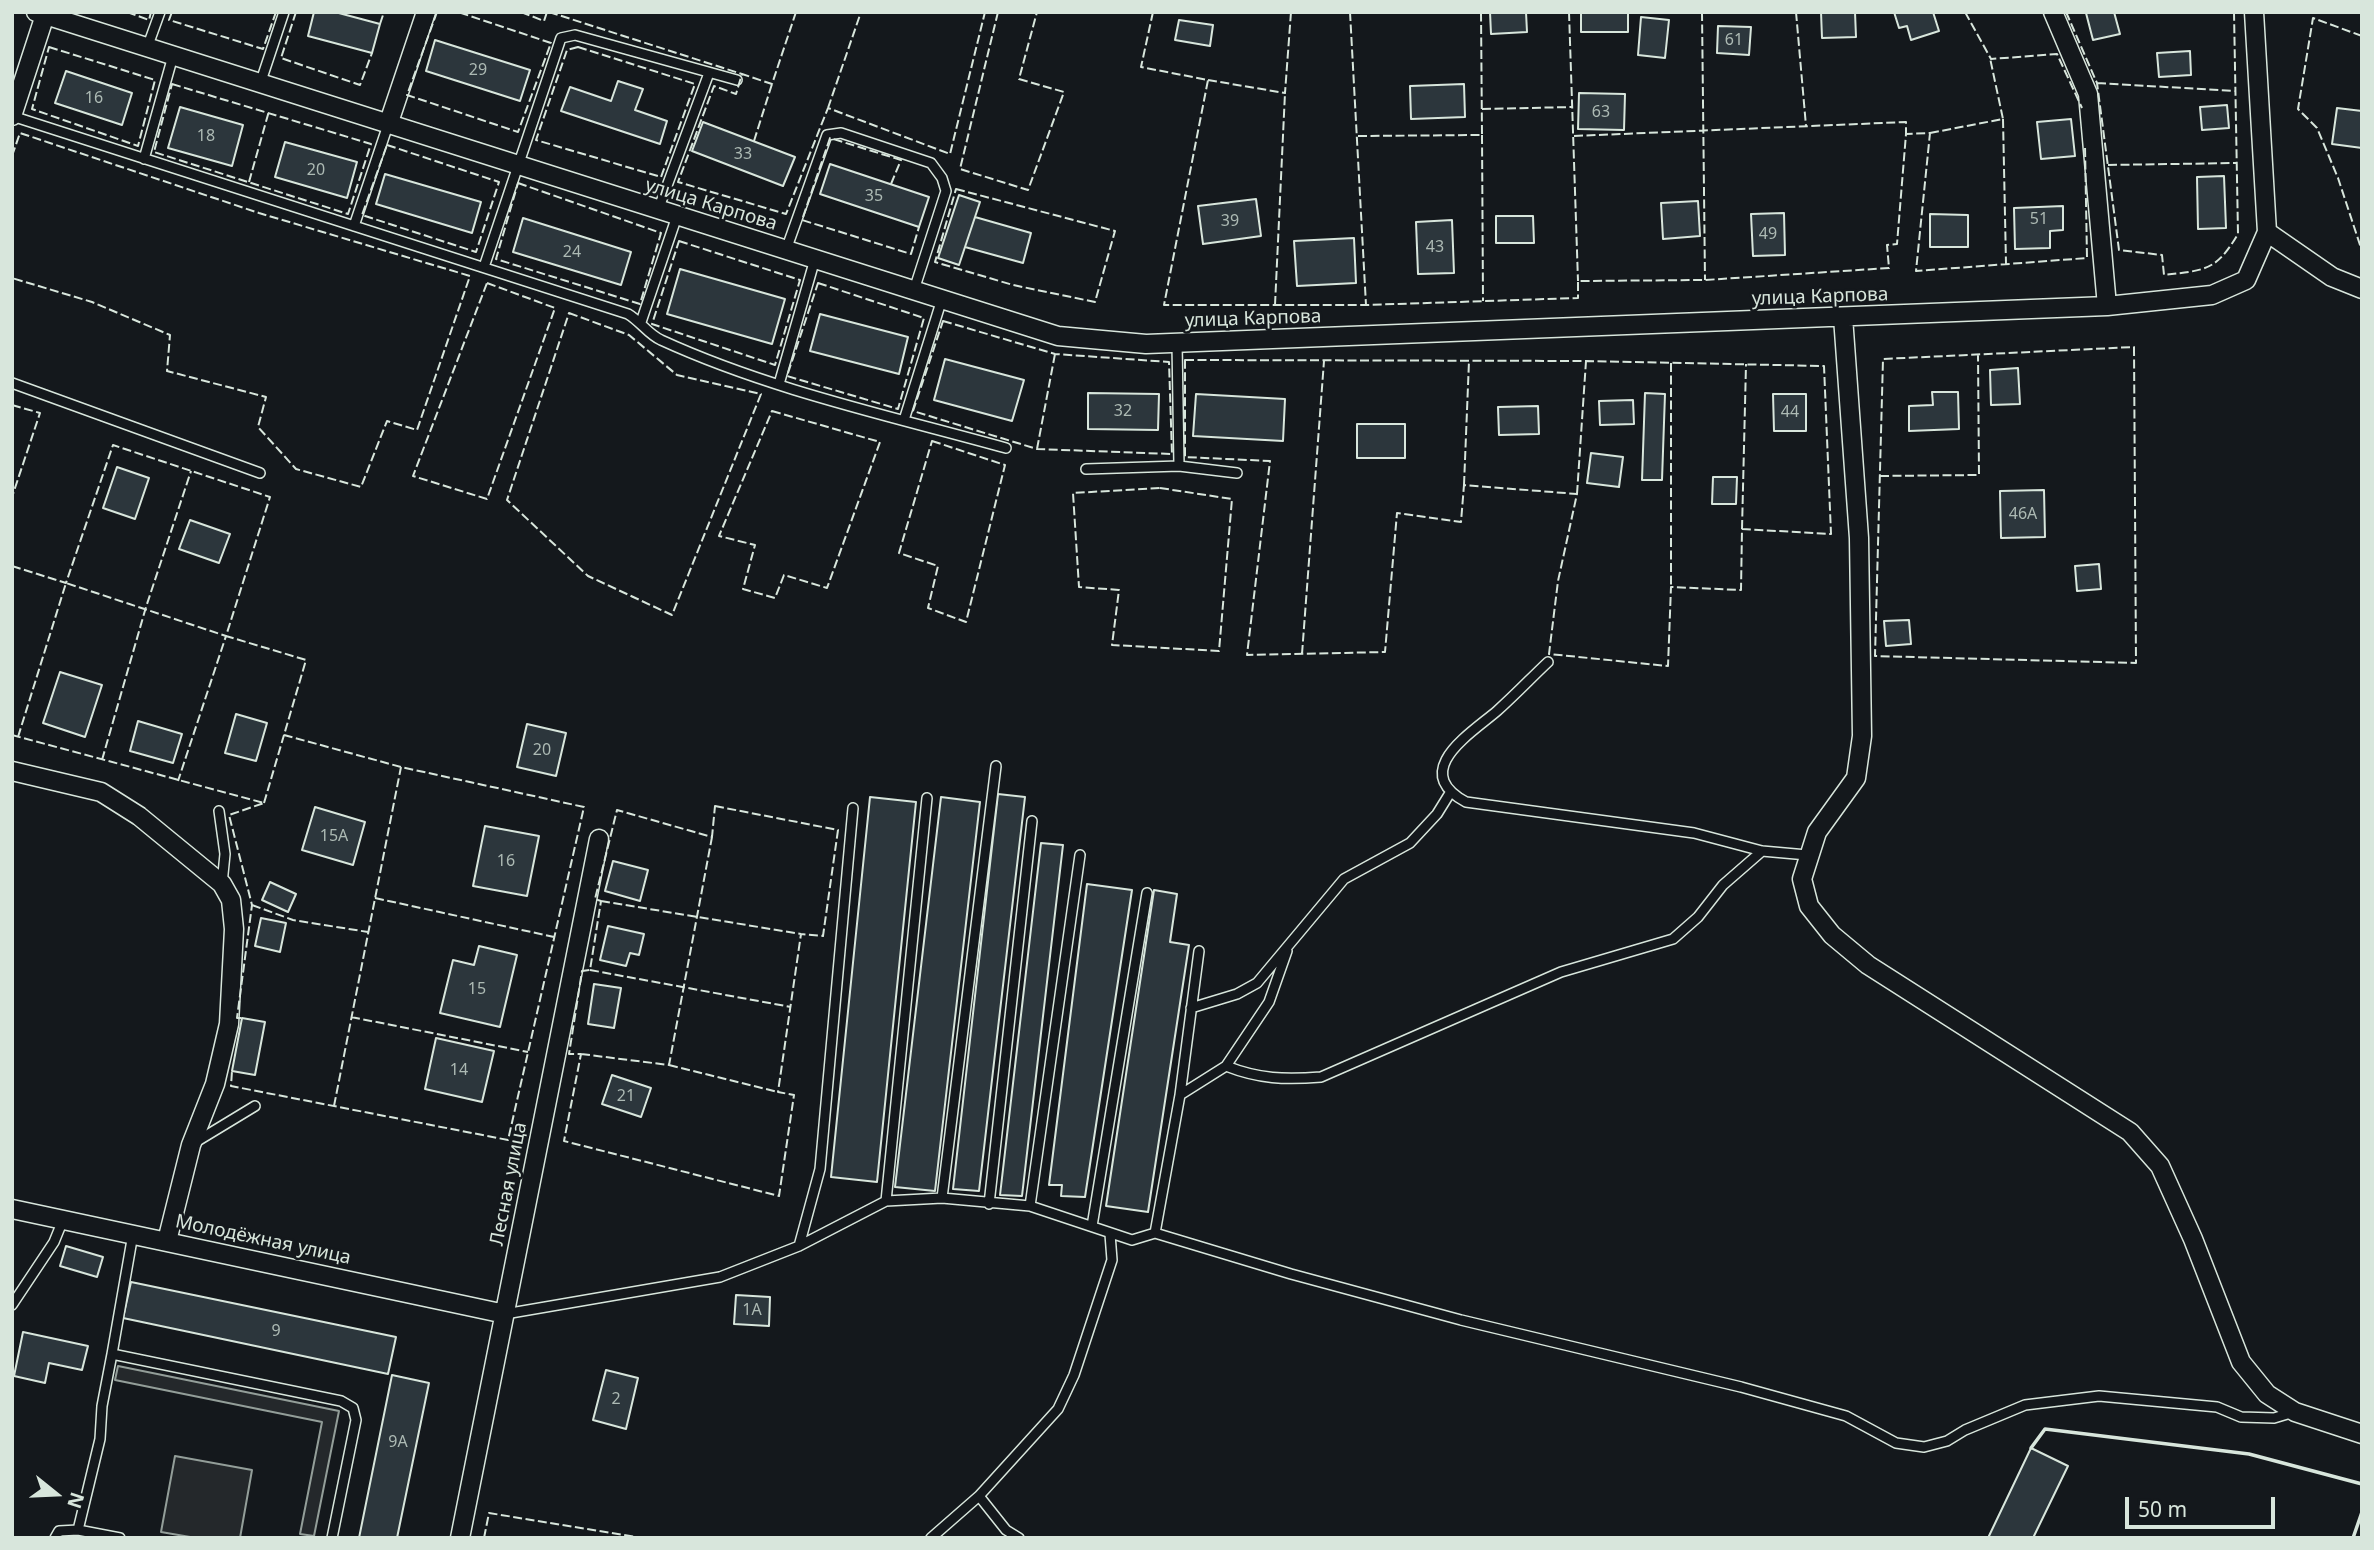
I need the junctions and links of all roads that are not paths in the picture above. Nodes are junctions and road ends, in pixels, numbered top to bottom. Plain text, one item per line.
1 (160, 12) edge
2 (284, 12) edge
3 (426, 12) edge
4 (2053, 12) edge
5 (2255, 12) edge
6 (41, 14) edge
7 (147, 48) junction
8 (173, 56) junction
9 (709, 73) junction
10 (737, 80) dead end
11 (260, 84) junction
12 (12, 116) edge
13 (388, 125) junction
14 (144, 159) junction
15 (516, 165) junction
16 (658, 210) junction
17 (677, 216) junction
18 (354, 226) junction
19 (2267, 232) junction
20 (786, 250) junction
21 (815, 259) junction
22 (484, 267) junction
23 (2362, 289) edge
24 (914, 290) junction
25 (942, 299) junction
26 (2107, 306) junction
27 (1843, 317) junction
28 (641, 322) junction
29 (1177, 343) junction
30 (12, 383) edge
31 (779, 384) junction
32 (904, 420) junction
33 (1006, 448) dead end
34 (1179, 466) junction
35 (1086, 469) dead end
36 (260, 473) dead end
37 (1237, 473) dead end
38 (1548, 662) dead end
39 (996, 766) dead end
40 (12, 771) edge
41 (1450, 793) junction
42 (927, 798) dead end
43 (853, 808) dead end
44 (219, 811) dead end
45 (1032, 821) dead end
46 (600, 839) dead end
47 (1762, 851) junction
48 (1080, 855) dead end
49 (1807, 855) junction
50 (222, 884) junction
51 (1147, 893) dead end
52 (1289, 947) junction
53 (1199, 951) dead end
54 (1191, 1007) junction
55 (1226, 1066) junction
56 (1180, 1095) junction
57 (255, 1106) dead end
58 (191, 1144) junction
59 (942, 1198) junction
60 (886, 1202) junction
61 (989, 1205) junction
62 (1030, 1206) junction
63 (12, 1209) edge
64 (63, 1220) junction
65 (1091, 1226) junction
66 (1155, 1233) junction
67 (133, 1234) junction
68 (1110, 1234) junction
69 (167, 1241) junction
70 (799, 1245) junction
71 (12, 1305) edge
72 (505, 1314) junction
73 (112, 1354) junction
74 (2295, 1412) junction
75 (2362, 1434) edge
76 (979, 1496) junction
77 (78, 1530) junction
78 (55, 1538) edge
79 (120, 1538) edge
80 (332, 1538) edge
81 (460, 1538) edge
82 (931, 1538) edge
83 (1019, 1538) edge

1 - 7 lane
2 - 11 lane
3 - 13 street
4 - 26 street
5 - 19 street, улица Карпова
6 - 7 street, улица Карпова
6 - 12 street
7 - 8 street, улица Карпова
8 - 11 street, улица Карпова
8 - 14 lane
9 - 10 lane
9 - 15 lane
9 - 16 lane
11 - 13 street, улица Карпова
12 - 14 lane
13 - 15 street, улица Карпова
13 - 18 lane
14 - 18 lane
15 - 16 street, улица Карпова
15 - 22 lane
16 - 17 street, улица Карпова
17 - 20 street, улица Карпова
17 - 28 lane
18 - 22 lane
19 - 23 street
19 - 26 street, улица Карпова
20 - 21 street, улица Карпова
20 - 24 lane
21 - 24 street, улица Карпова
21 - 31 lane
22 - 28 lane
24 - 25 street, улица Карпова
25 - 29 street, улица Карпова
25 - 32 lane
26 - 27 street, улица Карпова
27 - 29 street, улица Карпова
27 - 49 street
28 - 31 lane
29 - 34 lane
30 - 36 lane
31 - 32 lane
32 - 33 lane
34 - 35 lane
34 - 37 lane
38 - 41 lane
39 - 59 lane
40 - 50 street
41 - 47 lane
41 - 52 lane
42 - 60 lane
43 - 70 lane
44 - 50 lane
45 - 61 lane
46 - 72 street, Лесная улица
47 - 49 lane
47 - 55 lane
48 - 62 lane
49 - 74 street
50 - 58 street
51 - 65 lane
52 - 54 lane
52 - 55 lane
53 - 54 lane
54 - 56 lane
55 - 56 lane
56 - 66 lane
57 - 58 lane
58 - 69 street
59 - 60 lane
59 - 61 lane
60 - 70 lane
61 - 62 lane
62 - 65 lane
63 - 64 street, Молодёжная улица
64 - 67 street, Молодёжная улица
64 - 71 lane
65 - 68 lane
66 - 68 lane
66 - 74 lane
67 - 69 street, Молодёжная улица
67 - 73 lane
68 - 76 lane
69 - 72 street, Молодёжная улица
70 - 72 lane
72 - 81 street, Лесная улица
73 - 77 lane
73 - 80 lane
74 - 75 street
76 - 82 lane
76 - 83 lane
77 - 78 lane
77 - 79 lane

